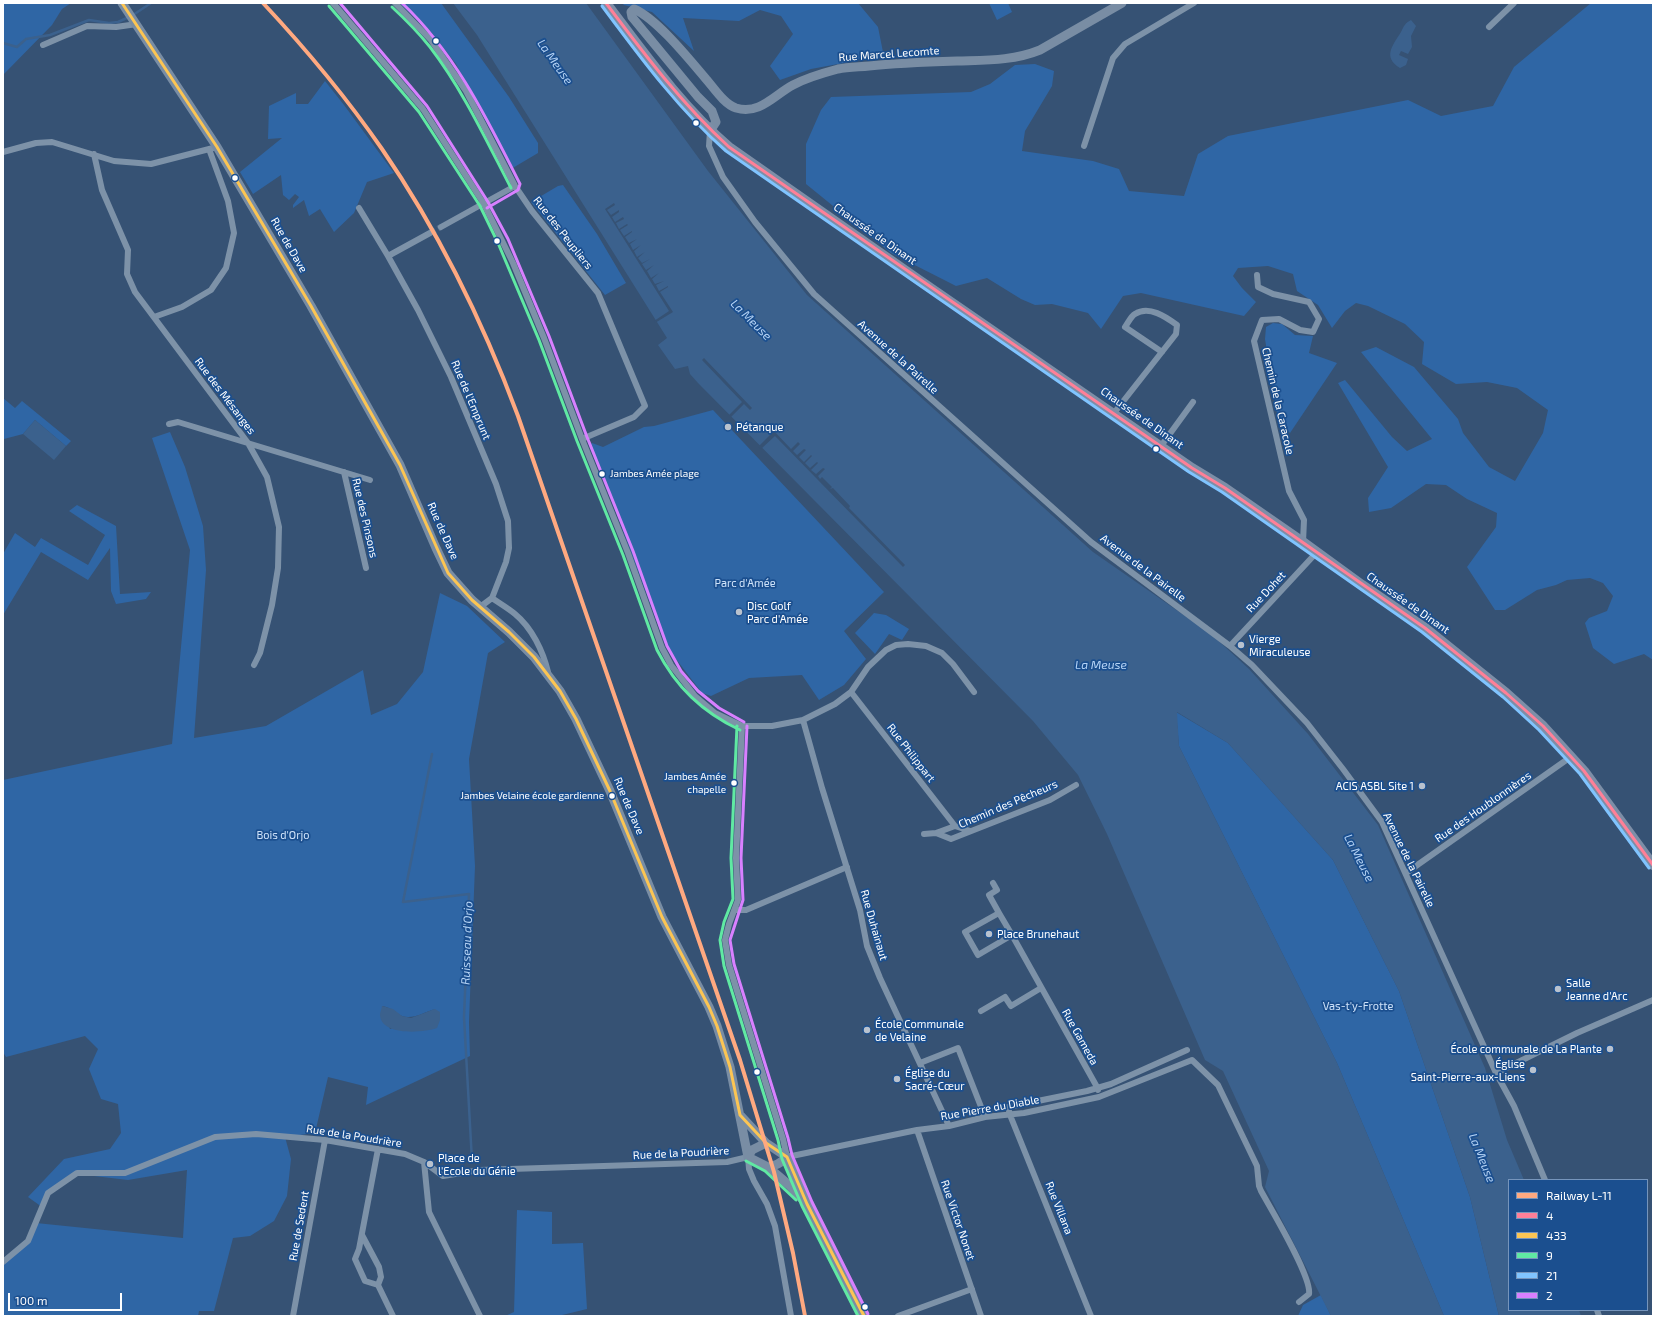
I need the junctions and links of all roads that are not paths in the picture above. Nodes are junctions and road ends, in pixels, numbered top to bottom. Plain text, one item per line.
1 (333, 3) edge
2 (395, 3) edge
3 (606, 3) edge
4 (1122, 3) edge
5 (1194, 3) edge
6 (1514, 3) edge
7 (123, 4) edge
8 (137, 24) junction
9 (1489, 27) dead end
10 (43, 44) dead end
11 (710, 131) junction
12 (1084, 146) dead end
13 (213, 148) junction
14 (3, 152) edge
15 (94, 154) junction
16 (514, 186) junction
17 (484, 204) junction
18 (358, 208) dead end
19 (441, 227) tunnel mouth
20 (430, 233) tunnel mouth
21 (388, 256) junction
22 (1257, 275) dead end
23 (154, 317) junction
24 (1162, 352) junction
25 (1193, 402) dead end
26 (1114, 413) junction
27 (170, 424) dead end
28 (582, 439) junction
29 (248, 442) junction
30 (1161, 446) junction
31 (344, 472) junction
32 (370, 480) dead end
33 (1303, 542) junction
34 (1317, 552) junction
35 (366, 568) dead end
36 (492, 598) junction
37 (480, 607) junction
38 (1230, 646) junction
39 (254, 665) dead end
40 (549, 675) junction
41 (851, 692) junction
42 (974, 692) dead end
43 (803, 720) junction
44 (742, 726) junction
45 (1572, 756) junction
46 (1076, 785) dead end
47 (955, 826) junction
48 (970, 831) junction
49 (936, 833) junction
50 (924, 834) dead end
51 (1653, 865) edge
52 (847, 867) junction
53 (1406, 874) junction
54 (993, 883) dead end
55 (735, 910) junction
56 (999, 913) junction
57 (1012, 935) junction
58 (1041, 988) junction
59 (1653, 1000) edge
60 (981, 1011) dead end
61 (1187, 1050) dead end
62 (920, 1063) junction
63 (1496, 1073) junction
64 (1097, 1087) junction
65 (1099, 1097) junction
66 (1008, 1107) joint
67 (740, 1115) junction
68 (1010, 1115) junction
69 (986, 1118) junction
70 (950, 1126) junction
71 (917, 1130) junction
72 (324, 1140) junction
73 (766, 1144) junction
74 (378, 1149) junction
75 (748, 1157) junction
76 (787, 1157) junction
77 (424, 1162) junction
78 (768, 1167) junction
79 (1545, 1179) edge
80 (806, 1204) junction
81 (362, 1235) junction
82 (3, 1262) edge
83 (378, 1285) junction
84 (972, 1289) junction
85 (1299, 1302) dead end
86 (293, 1316) edge
87 (392, 1316) edge
88 (480, 1316) edge
89 (791, 1316) edge
90 (864, 1316) edge
91 (898, 1316) edge
92 (981, 1316) edge
93 (1091, 1316) edge

1 - 17 street
2 - 16 street, Rue des Peupliers
3 - 11 main road, Chaussée de Dinant
4 - 11 main road, Rue Marcel Lecomte
5 - 12 street
6 - 9 street
7 - 8 main road, Rue de Dave
8 - 10 street
8 - 13 main road, Rue de Dave
11 - 26 main road, Chaussée de Dinant
11 - 38 street, Avenue de la Pairelle
13 - 15 street
13 - 23 street
13 - 37 main road, Rue de Dave
14 - 15 street
15 - 23 street, Rue des Mésanges
16 - 17 street
16 - 28 street, Rue des Peupliers
17 - 19 street
17 - 28 street
18 - 21 street, Rue de l'Emprunt
20 - 21 street
21 - 36 street, Rue de l'Emprunt
22 - 33 street, Chemin de la Caracole
23 - 29 street, Rue des Mésanges
24 - 24 street
24 - 26 street
25 - 30 street
26 - 30 main road, Chaussée de Dinant
27 - 29 street, Rue des Pinsons
28 - 44 street
29 - 31 street, Rue des Pinsons
29 - 39 street, Rue des Mésanges
30 - 33 main road, Chaussée de Dinant
31 - 32 street, Rue des Pinsons
31 - 35 street, Rue des Pinsons
33 - 34 main road, Chaussée de Dinant
34 - 38 street, Rue Dohet
34 - 45 main road, Chaussée de Dinant
36 - 37 street, Rue de l'Emprunt
36 - 40 street
37 - 40 main road, Rue de Dave
38 - 53 street, Avenue de la Pairelle
40 - 67 main road, Rue de Dave
41 - 42 street
41 - 43 street
41 - 47 street, Rue Philippart
43 - 44 street
43 - 52 street, Rue Duhainaut
44 - 55 street
45 - 51 main road, Chaussée de Dinant
45 - 53 street, Rue des Houblonnières
46 - 48 street, Chemin des Pêcheurs
47 - 48 street
47 - 49 street
48 - 49 street, Chemin des Pêcheurs
49 - 50 street, Chemin des Pêcheurs
52 - 55 street
52 - 62 street, Rue Duhainaut
53 - 63 street, Avenue de la Pairelle
54 - 56 street
55 - 76 street
56 - 57 street
56 - 57 street
57 - 58 street, Rue Gameda
58 - 60 street
58 - 64 street, Rue Gameda
59 - 63 street
61 - 64 street, Rue Pierre du Diable
62 - 69 street
62 - 70 street, Rue Duhainaut
63 - 79 street, Avenue de la Pairelle
64 - 65 street, Rue Gameda
64 - 66 street, Rue Pierre du Diable
65 - 68 street, Rue Pierre du Diable
65 - 85 street, Rue Pierre du Diable
66 - 68 street, Rue Villana
67 - 73 main road
67 - 75 main road, Rue de Dave
68 - 69 street, Rue Pierre du Diable
68 - 93 street, Rue Villana
69 - 70 street, Rue Pierre du Diable
70 - 71 street, Rue Pierre du Diable
71 - 76 street, Rue Pierre du Diable
71 - 84 street, Rue Victor Nonet
72 - 74 street, Rue de la Poudrière
72 - 82 street, Rue de la Poudrière
72 - 86 street, Rue de Sedent
73 - 75 main road
73 - 76 main road
74 - 77 street, Rue de la Poudrière
74 - 81 street
75 - 77 street, Rue de la Poudrière
75 - 78 main road
75 - 89 street
76 - 78 main road
76 - 80 main road
77 - 88 street
78 - 80 main road
80 - 90 main road
81 - 83 street
81 - 83 street
83 - 87 street
84 - 91 street
84 - 92 street, Rue Victor Nonet

